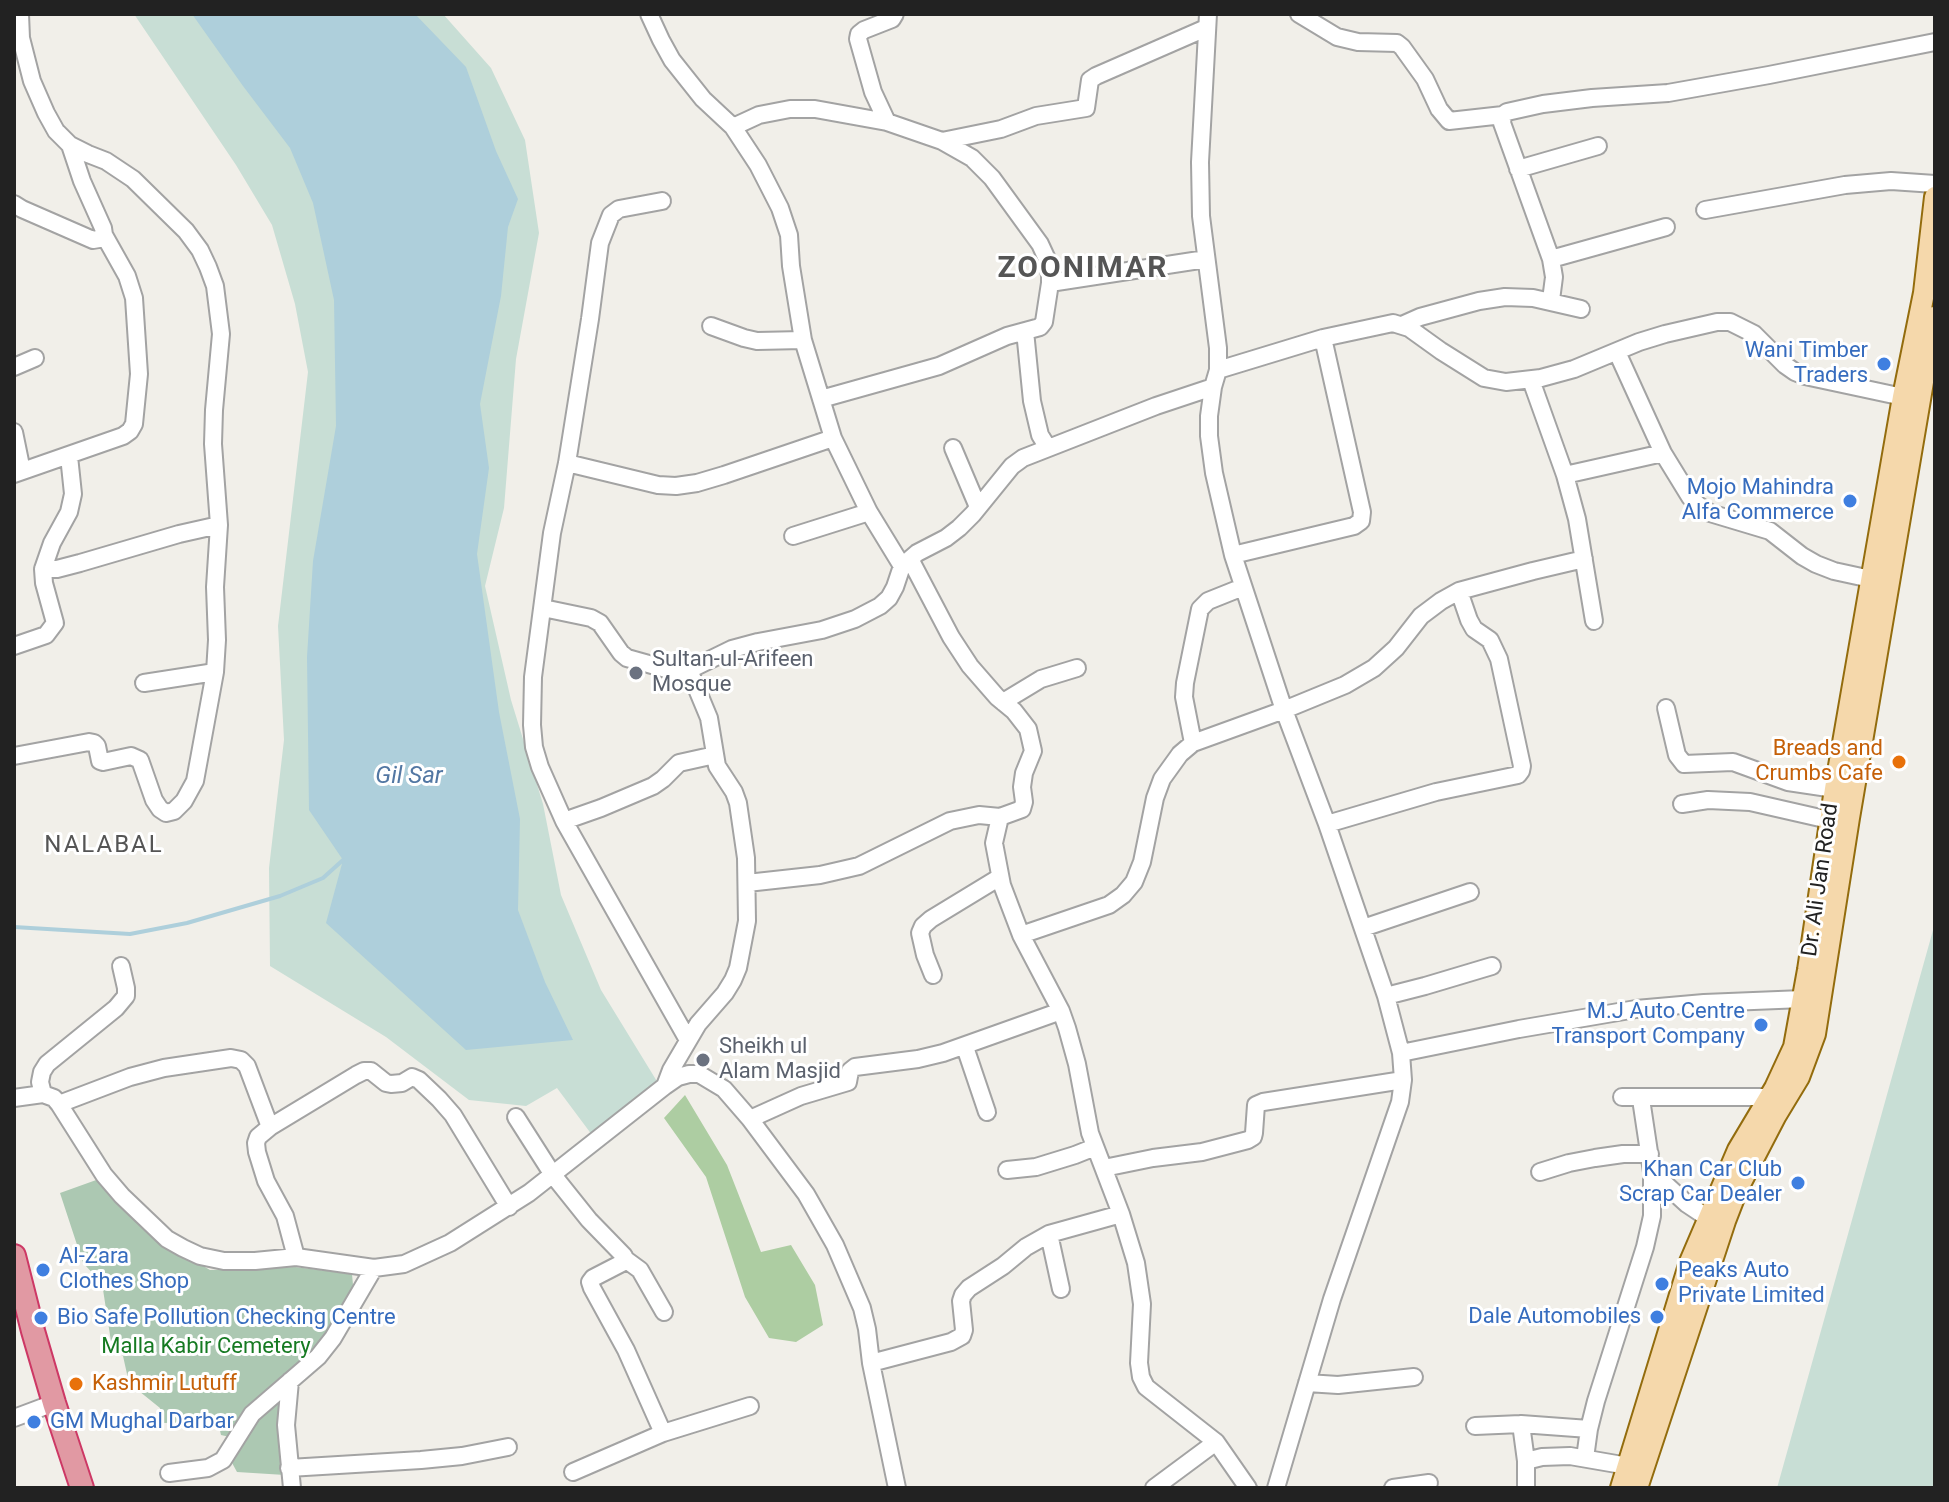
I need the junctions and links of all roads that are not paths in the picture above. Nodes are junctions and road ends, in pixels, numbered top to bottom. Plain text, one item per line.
1 (20, 14) edge
2 (649, 14) edge
3 (895, 14) edge
4 (1299, 14) edge
5 (1207, 21) edge
6 (1935, 42) edge
7 (30, 74) junction
8 (14, 84) edge
9 (1503, 115) junction
10 (887, 122) junction
11 (733, 127) junction
12 (942, 141) junction
13 (70, 145) junction
14 (1598, 146) dead end
15 (1518, 169) junction
16 (1935, 184) edge
17 (1935, 197) edge
18 (662, 201) dead end
19 (17, 209) edge
20 (1705, 210) dead end
21 (1666, 227) dead end
22 (104, 235) junction
23 (1206, 259) junction
24 (1551, 259) junction
25 (1050, 283) junction
26 (1551, 300) junction
27 (1581, 309) dead end
28 (1935, 309) edge
29 (1402, 325) junction
30 (711, 326) dead end
31 (1025, 331) junction
32 (1323, 338) junction
33 (803, 340) junction
34 (1617, 352) junction
35 (35, 358) dead end
36 (14, 367) edge
37 (1218, 370) junction
38 (1531, 380) junction
39 (1213, 387) junction
40 (1903, 397) junction
41 (821, 399) junction
42 (14, 432) edge
43 (833, 438) junction
44 (953, 448) dead end
45 (1048, 448) junction
46 (1663, 453) junction
47 (69, 456) junction
48 (567, 463) junction
49 (18, 473) edge
50 (1565, 475) junction
51 (978, 507) junction
52 (869, 512) junction
53 (219, 525) junction
54 (793, 536) dead end
55 (1233, 555) junction
56 (1584, 559) junction
57 (906, 563) junction
58 (43, 569) junction
59 (1880, 581) junction
60 (1243, 587) junction
61 (1459, 591) junction
62 (543, 608) junction
63 (1594, 621) dead end
64 (14, 646) edge
65 (1077, 668) dead end
66 (689, 670) junction
67 (215, 672) junction
68 (144, 683) dead end
69 (1003, 702) junction
70 (1666, 708) dead end
71 (1284, 710) junction
72 (1193, 743) junction
73 (715, 755) junction
74 (14, 756) edge
75 (1835, 789) junction
76 (1682, 804) dead end
77 (1000, 817) junction
78 (1829, 820) junction
79 (564, 821) junction
80 (1327, 824) junction
81 (1000, 877) junction
82 (747, 883) junction
83 (1470, 892) dead end
84 (1363, 928) junction
85 (1021, 935) junction
86 (121, 966) dead end
87 (1492, 966) dead end
88 (933, 975) dead end
89 (1386, 996) junction
90 (1803, 999) junction
91 (1061, 1011) junction
92 (688, 1040) junction
93 (965, 1047) junction
94 (1401, 1053) junction
95 (1403, 1080) junction
96 (665, 1086) junction
97 (43, 1094) junction
98 (1622, 1097) dead end
99 (1769, 1097) junction
100 (14, 1098) edge
101 (1641, 1099) junction
102 (59, 1104) junction
103 (987, 1112) dead end
104 (516, 1117) dead end
105 (750, 1119) junction
106 (270, 1127) junction
107 (1095, 1147) junction
108 (1650, 1154) junction
109 (1104, 1168) junction
110 (1007, 1170) dead end
111 (1540, 1172) dead end
112 (1652, 1172) junction
113 (553, 1175) junction
114 (509, 1207) junction
115 (1121, 1214) junction
116 (1708, 1218) junction
117 (1049, 1234) junction
118 (14, 1256) edge
119 (296, 1257) junction
120 (625, 1259) junction
121 (374, 1268) junction
122 (1061, 1289) dead end
123 (664, 1312) dead end
124 (871, 1363) junction
125 (1414, 1377) dead end
126 (290, 1381) junction
127 (1307, 1383) junction
128 (54, 1403) junction
129 (750, 1406) dead end
130 (14, 1418) edge
131 (1521, 1424) junction
132 (1475, 1426) dead end
133 (1589, 1429) junction
134 (663, 1433) junction
135 (1216, 1442) junction
136 (508, 1447) dead end
137 (1585, 1458) junction
138 (1526, 1461) junction
139 (1628, 1466) junction
140 (289, 1468) junction
141 (573, 1472) dead end
142 (169, 1473) dead end
143 (1429, 1483) dead end
144 (82, 1488) edge
145 (292, 1488) edge
146 (897, 1488) edge
147 (1154, 1488) edge
148 (1248, 1488) edge
149 (1276, 1488) edge
150 (1393, 1488) edge
151 (1526, 1488) edge
152 (1621, 1488) edge
153 (1637, 1488) edge

1 - 7 street
2 - 11 street
3 - 10 street
4 - 9 street
5 - 12 street
5 - 23 street
6 - 9 street
7 - 8 street
7 - 13 street
9 - 15 street
10 - 11 street
10 - 12 street
11 - 33 street
12 - 25 street
13 - 22 street
13 - 53 street
14 - 15 street
15 - 24 street
16 - 20 street
17 - 40 main road, Dr. Ali Jan Road
18 - 48 street
19 - 22 street
21 - 24 street
22 - 47 street
23 - 25 street
23 - 37 street
24 - 26 street
25 - 31 street
26 - 27 street
26 - 29 street
28 - 59 main road, Dr. Ali Jan Road
29 - 32 street
29 - 38 street
30 - 33 street
31 - 41 street
31 - 45 street
32 - 37 street
32 - 55 street
33 - 41 street
34 - 38 street
34 - 40 street
34 - 46 street
35 - 36 street
37 - 39 street
38 - 50 street
39 - 45 street
39 - 55 street
40 - 59 main road, Dr. Ali Jan Road
41 - 43 street
42 - 49 street
43 - 48 street
43 - 52 street
44 - 51 street
45 - 51 street
46 - 50 street
46 - 59 street
47 - 49 street
47 - 58 street
48 - 62 street
50 - 56 street
51 - 57 street
52 - 54 street
52 - 57 street
53 - 58 street
53 - 67 street
55 - 60 street
56 - 61 street
56 - 63 street
57 - 66 street
57 - 69 street
58 - 64 street
59 - 75 main road, Dr. Ali Jan Road
59 - 153 main road, Dr. Ali Jan Road
60 - 71 street
60 - 72 street
61 - 71 street
61 - 80 street
62 - 66 street
62 - 79 street
65 - 69 street
66 - 73 street
67 - 68 street
67 - 74 street
69 - 77 street
70 - 75 street
71 - 72 street
71 - 80 street
72 - 85 street
73 - 79 street
73 - 82 street
75 - 78 main road, Dr. Ali Jan Road
76 - 78 street
77 - 81 street
77 - 82 street
78 - 90 main road, Dr. Ali Jan Road
79 - 92 street
80 - 84 street
81 - 85 street
81 - 88 street
82 - 92 street
83 - 84 street
84 - 89 street
85 - 91 street
86 - 97 street
87 - 89 street
89 - 94 street
90 - 94 street
90 - 99 main road, Dr. Ali Jan Road
91 - 93 street
91 - 107 street
92 - 96 street
93 - 103 street
93 - 105 street
94 - 95 street
95 - 109 street
95 - 127 street
96 - 105 street
96 - 113 street
97 - 100 street
97 - 102 street
98 - 101 street
99 - 101 street
99 - 116 main road, Dr. Ali Jan Road
101 - 108 street
102 - 106 street
102 - 119 street
104 - 113 street
105 - 124 street
106 - 114 street
106 - 119 street
107 - 109 street
107 - 110 street
108 - 111 street
108 - 112 street
109 - 115 street
112 - 116 street
112 - 133 street
113 - 114 street
113 - 120 street
114 - 121 street
115 - 117 street
115 - 135 street
116 - 139 main road, Dr. Ali Jan Road
117 - 122 street
117 - 124 street
118 - 128 highway
119 - 121 street
120 - 123 street
120 - 134 street
121 - 126 street
124 - 146 street
125 - 127 street
126 - 140 street
126 - 142 street
127 - 149 street
128 - 130 street
128 - 144 highway
129 - 134 street
131 - 132 street
131 - 133 street
131 - 138 street
133 - 137 street
134 - 141 street
135 - 147 street
135 - 148 street
136 - 140 street
137 - 138 street
137 - 139 street
138 - 151 street
139 - 152 main road, Dr. Ali Jan Road
140 - 145 street
143 - 150 street

